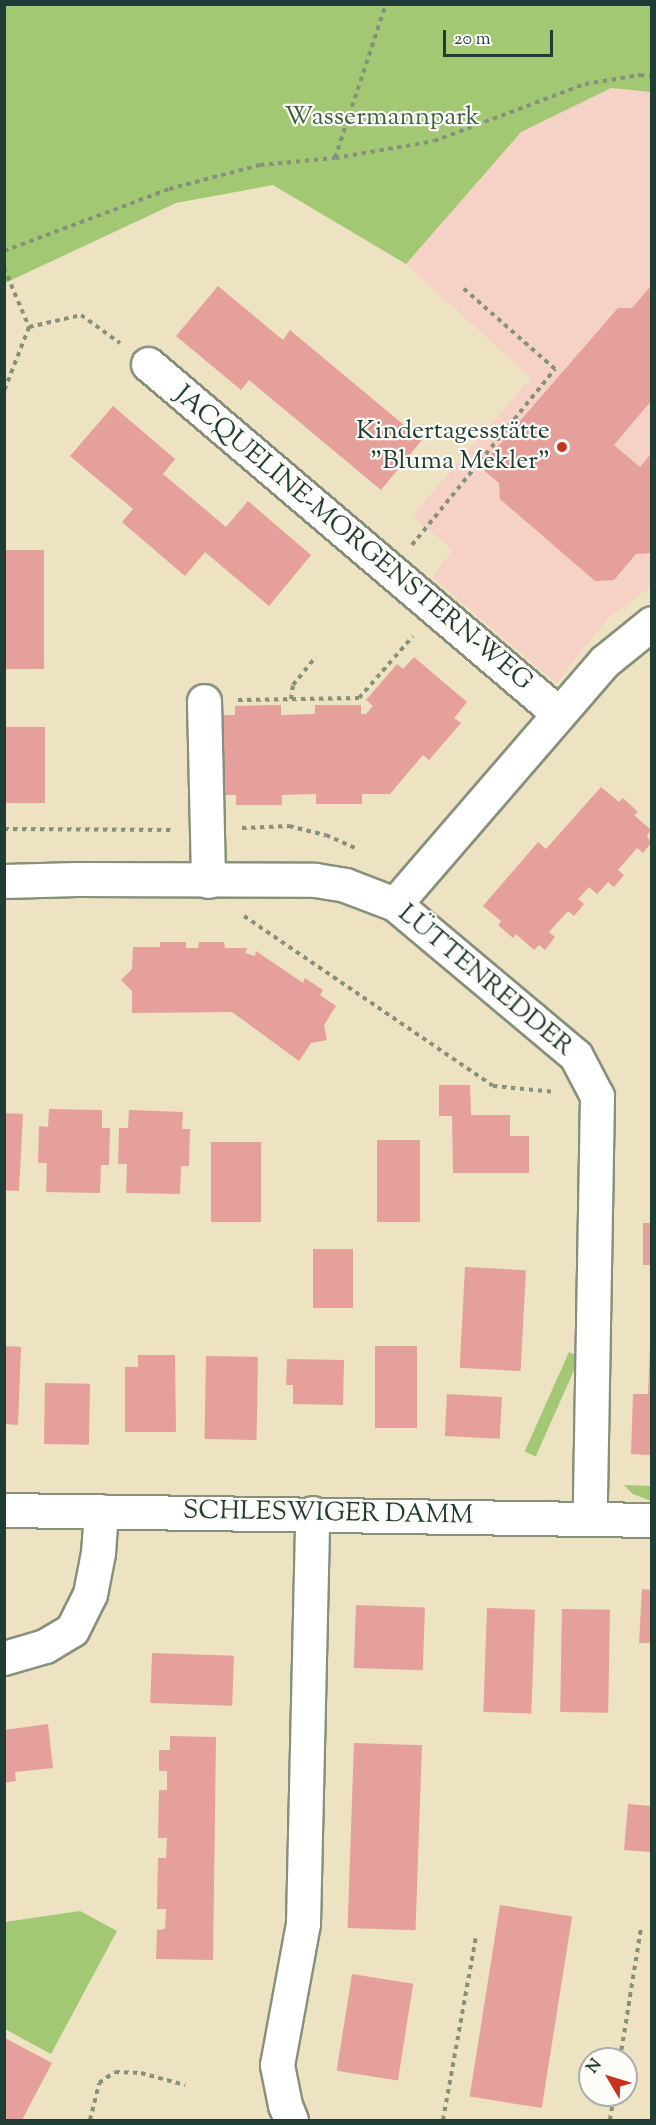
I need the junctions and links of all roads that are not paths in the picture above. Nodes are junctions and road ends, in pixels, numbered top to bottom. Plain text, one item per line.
1 (148, 364) road end
2 (651, 623) edge
3 (204, 701) road end
4 (558, 713) junction
5 (218, 880) junction
6 (4, 881) edge
7 (395, 904) junction
8 (4, 1510) edge
9 (101, 1511) junction
10 (312, 1514) junction
11 (590, 1518) junction
12 (651, 1520) edge
13 (4, 1659) edge
14 (291, 2121) edge

1 - 4 street, JACQUELINE-MORGENSTERN-WEG
2 - 4 street
3 - 5 street
4 - 7 street
5 - 6 street, LÜTTENREDDER
5 - 7 street, LÜTTENREDDER
7 - 11 street, LÜTTENREDDER
8 - 9 street, SCHLESWIGER DAMM
9 - 10 street, SCHLESWIGER DAMM
9 - 13 street
10 - 11 street, SCHLESWIGER DAMM
10 - 14 street
11 - 12 street, SCHLESWIGER DAMM

